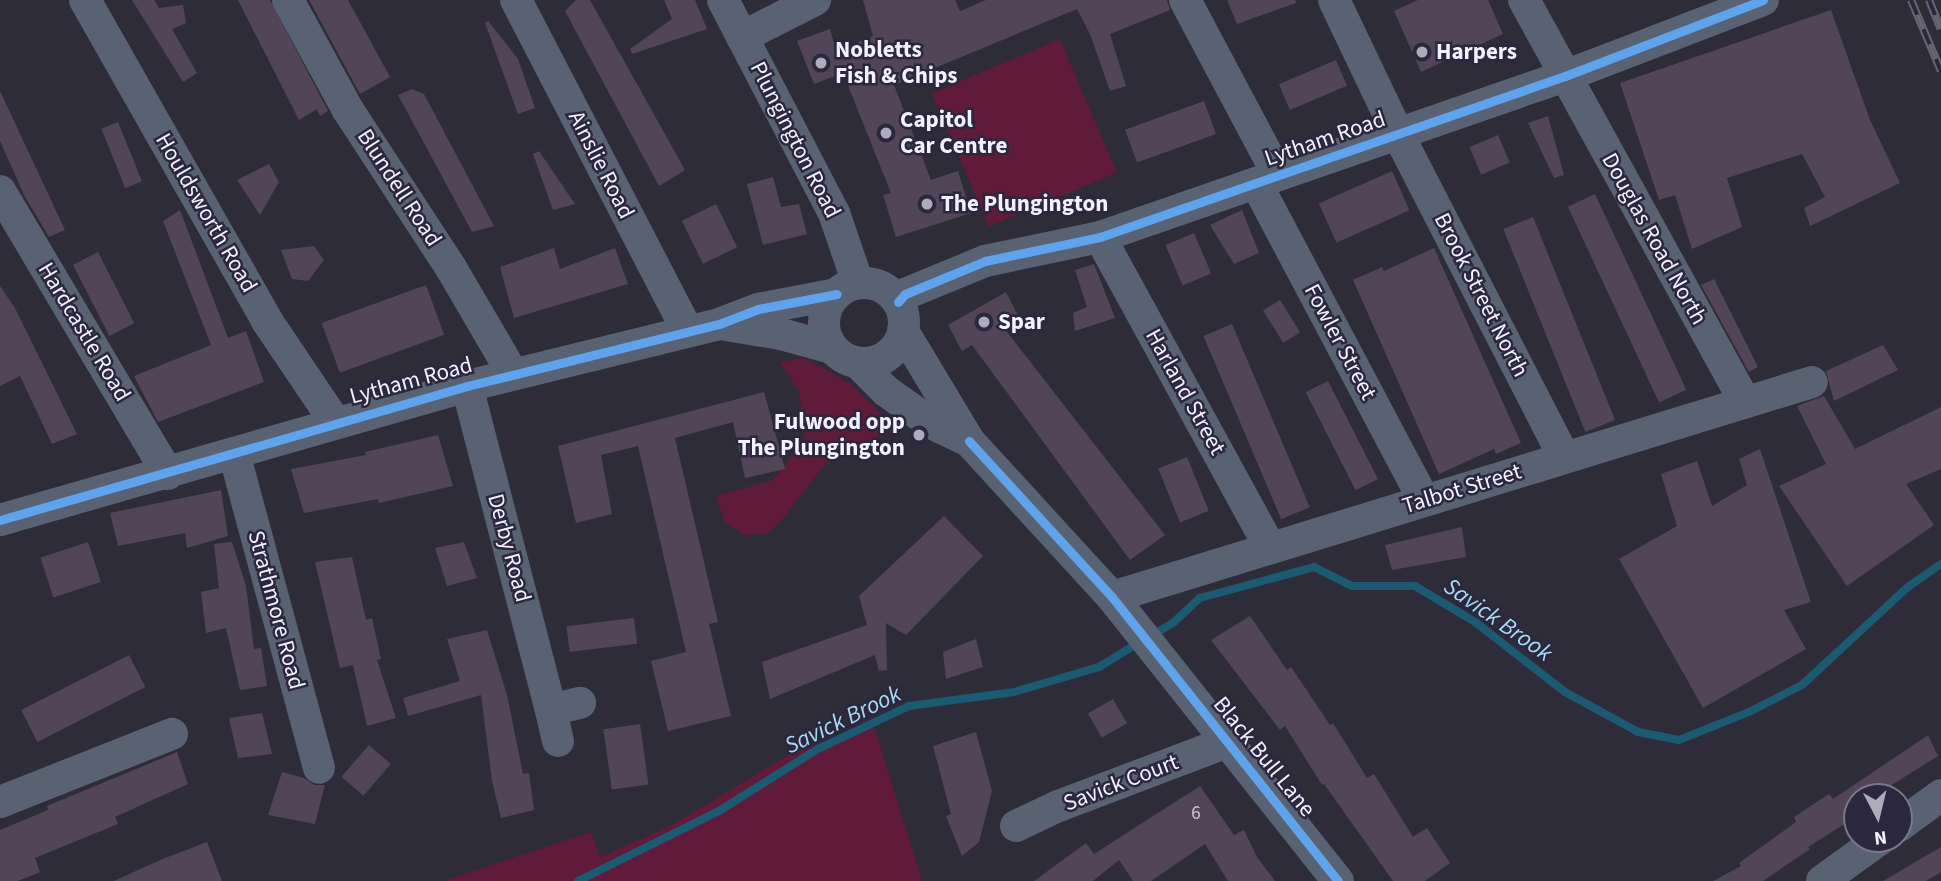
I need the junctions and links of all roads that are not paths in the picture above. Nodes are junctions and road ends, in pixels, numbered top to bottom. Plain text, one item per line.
1 (85, 0) edge
2 (288, 0) edge
3 (516, 0) edge
4 (723, 0) edge
5 (815, 0) edge
6 (1185, 0) edge
7 (1334, 0) edge
8 (1524, 0) edge
9 (1763, 0) edge
10 (743, 37) junction
11 (1564, 76) junction
12 (1398, 134) junction
13 (1267, 179) junction
14 (0, 191) edge
15 (1100, 237) junction
16 (847, 288) junction
17 (901, 316) junction
18 (719, 324) junction
19 (687, 330) junction
20 (845, 355) junction
21 (513, 374) junction
22 (1812, 382) dead end
23 (467, 386) junction
24 (1744, 401) junction
25 (335, 422) junction
26 (970, 441) junction
27 (234, 453) junction
28 (1564, 457) junction
29 (168, 474) junction
30 (1424, 500) junction
31 (0, 520) edge
32 (1270, 548) junction
33 (1112, 597) junction
34 (172, 734) dead end
35 (558, 741) dead end
36 (1227, 742) junction
37 (319, 768) dead end
38 (1941, 795) edge
39 (0, 802) edge
40 (1913, 815) edge
41 (1016, 826) dead end
42 (1861, 853) edge
43 (1338, 881) edge
44 (1822, 881) edge

1 - 25 street, Houldsworth Road
2 - 21 street, Blundell Road
3 - 19 street, Ainslie Road
4 - 10 street, Plungington Road
5 - 10 street
6 - 13 street, Fowler Street
7 - 12 street, Brook Street North
8 - 11 street, Douglas Road North
9 - 11 street, Lytham Road
10 - 16 street, Plungington Road
11 - 12 street, Lytham Road
11 - 24 street, Douglas Road North
12 - 13 street, Lytham Road
12 - 28 street, Brook Street North
13 - 15 street, Lytham Road
13 - 30 street, Fowler Street
14 - 29 street, Hardcastle Road
15 - 17 street, Lytham Road
15 - 32 street, Harland Street
16 - 17 street
16 - 18 street, Lytham Road
16 - 20 street
17 - 20 street
17 - 26 street
18 - 19 street, Lytham Road
18 - 20 street, Lytham Road
19 - 21 street, Lytham Road
20 - 26 street
21 - 23 street, Lytham Road
22 - 24 street, Talbot Street
23 - 25 street, Lytham Road
23 - 35 street, Derby Road
24 - 28 street, Talbot Street
25 - 27 street, Lytham Road
26 - 33 street
27 - 29 street, Lytham Road
27 - 37 street, Strathmore Road
28 - 30 street, Talbot Street
29 - 31 street, Lytham Road
30 - 32 street, Talbot Street
32 - 33 street, Talbot Street
33 - 36 street, Black Bull Lane
34 - 39 street
36 - 41 street, Savick Court
36 - 43 street, Black Bull Lane
38 - 40 street
42 - 44 street

